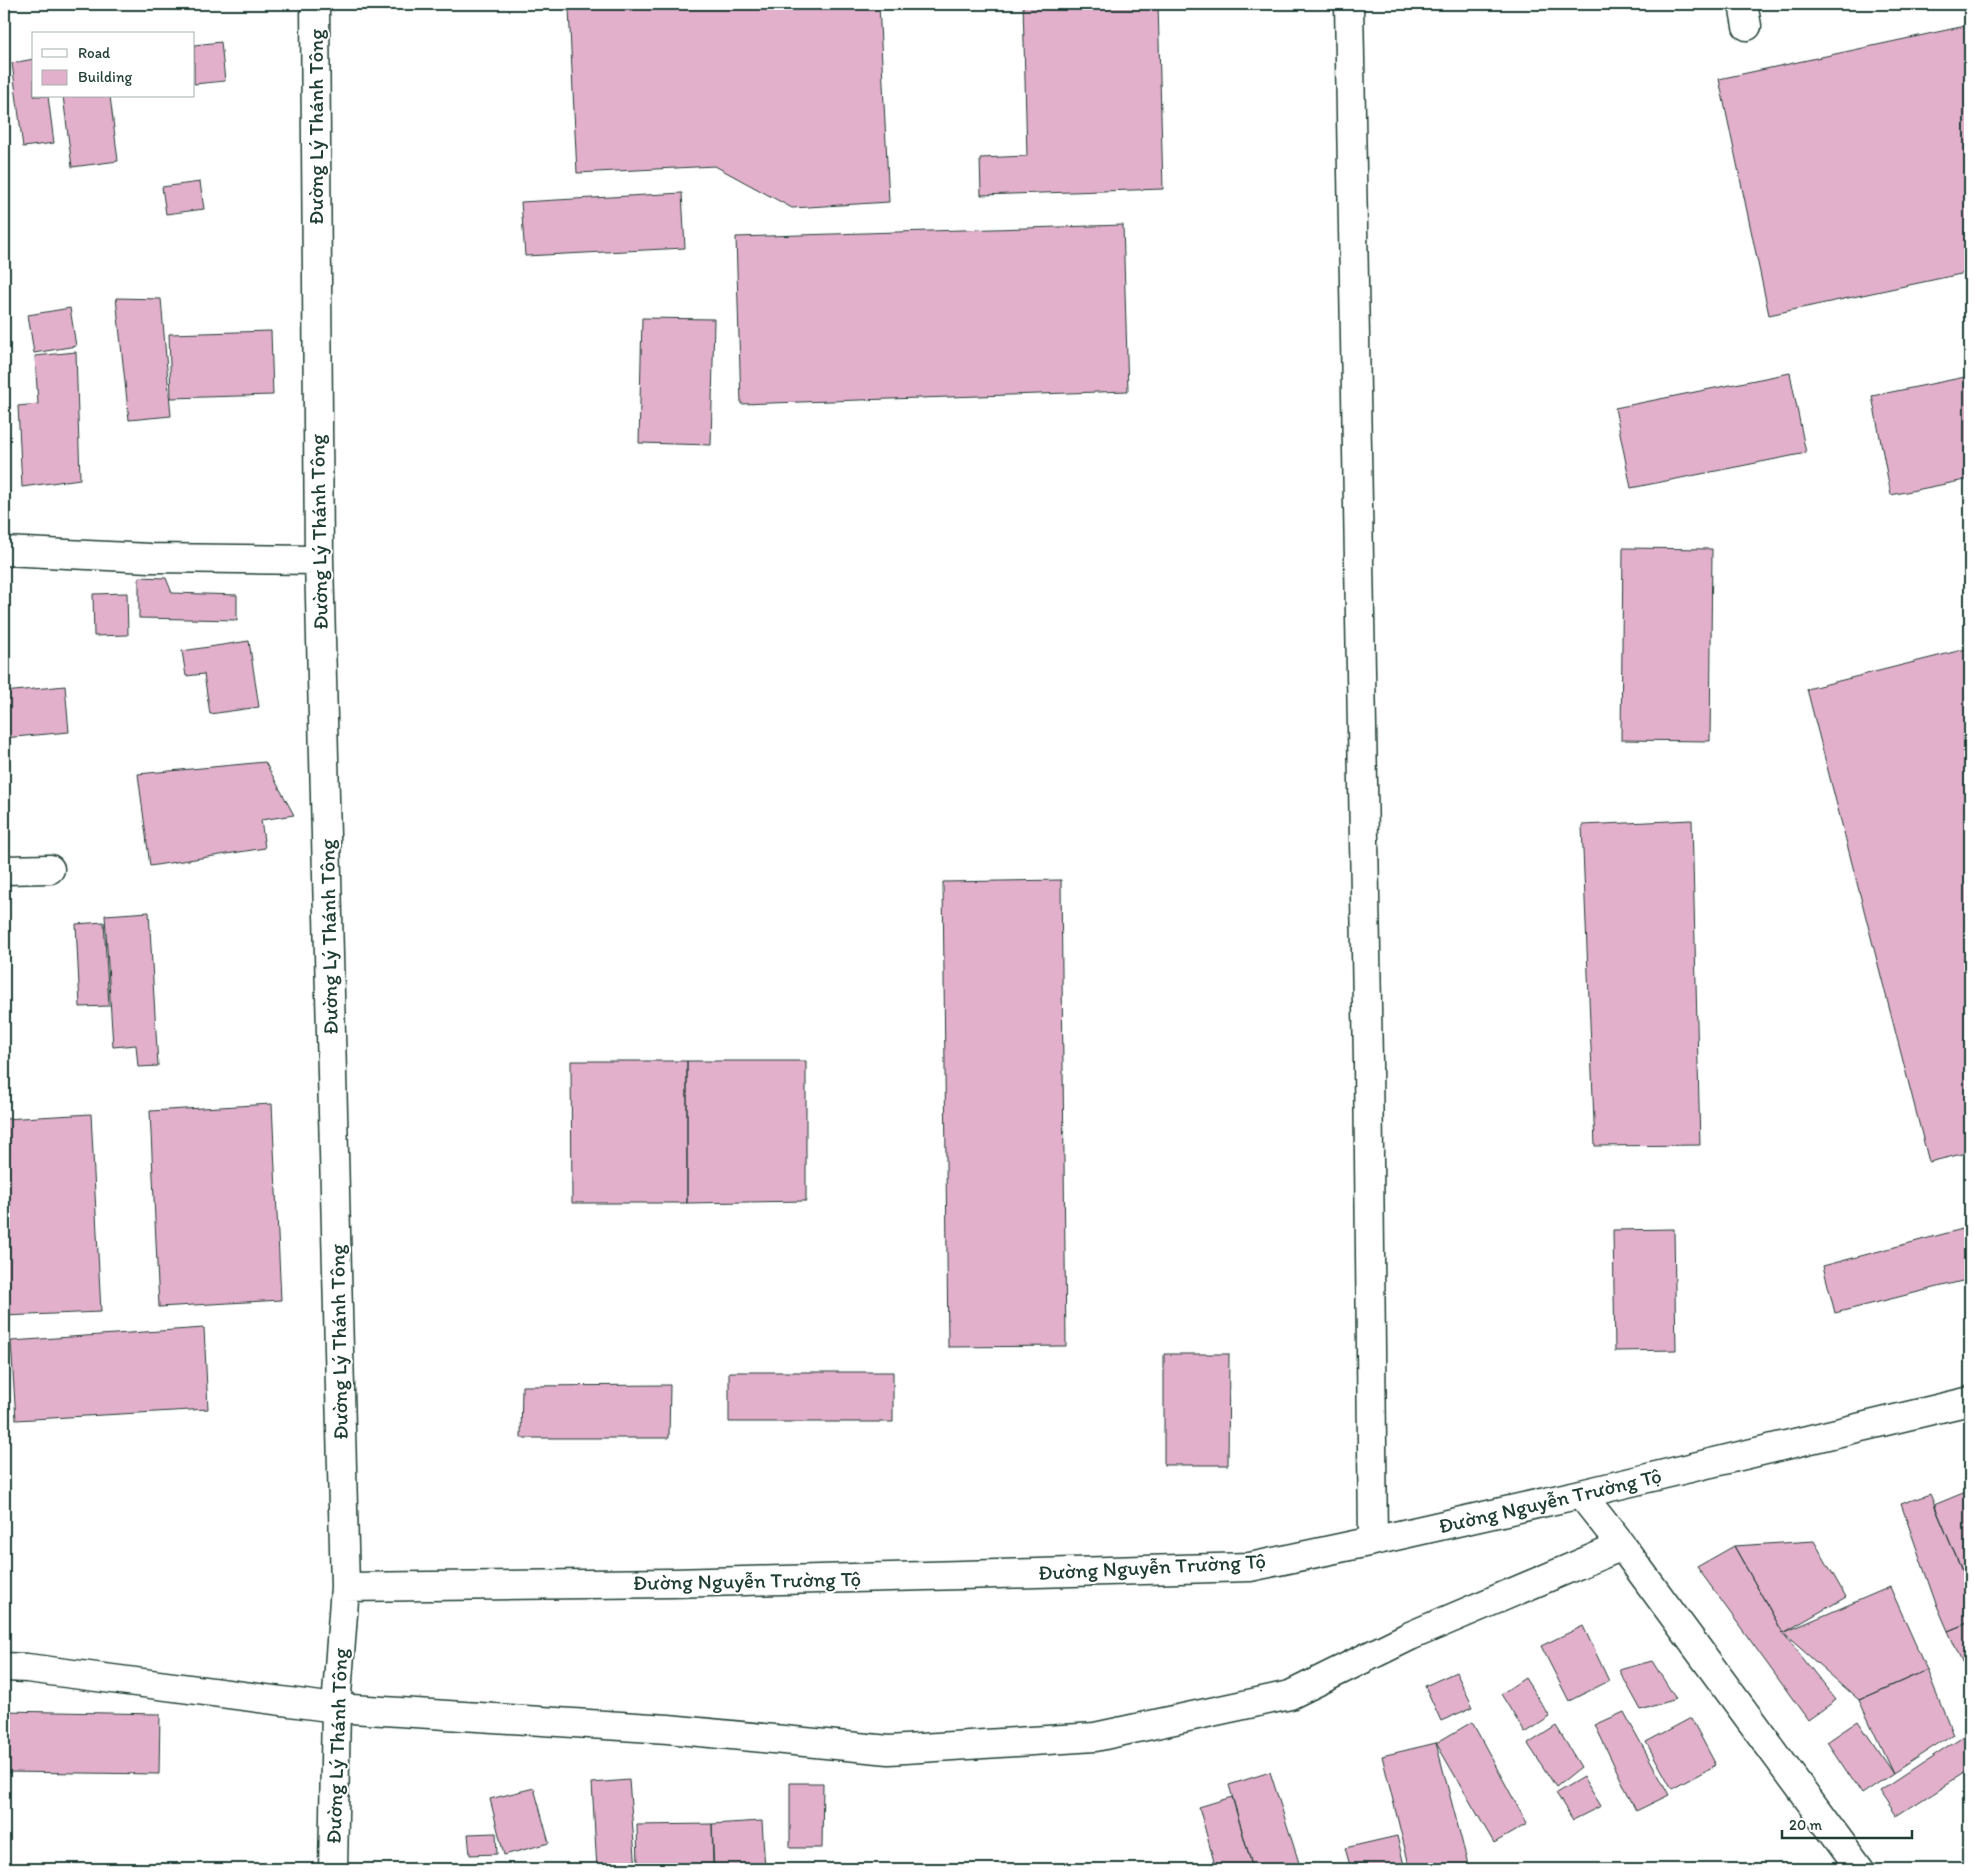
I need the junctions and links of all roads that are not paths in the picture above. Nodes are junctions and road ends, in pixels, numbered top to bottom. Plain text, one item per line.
1 (314, 4) edge
2 (1349, 4) edge
3 (4, 551) edge
4 (319, 560) junction
5 (50, 869) dead end
6 (4, 870) edge
7 (1970, 1401) edge
8 (1581, 1494) junction
9 (1373, 1541) junction
10 (1622, 1546) junction
11 (345, 1587) junction
12 (4, 1667) edge
13 (336, 1708) junction
14 (333, 1869) edge
15 (1860, 1869) edge

1 - 4 street, Đường Lý Thánh Tông
2 - 9 street
3 - 4 street
4 - 11 street, Đường Lý Thánh Tông
5 - 6 street
7 - 8 street, Đường Nguyễn Trường Tộ
8 - 9 street, Đường Nguyễn Trường Tộ
8 - 10 street
9 - 11 street, Đường Nguyễn Trường Tộ
10 - 13 street
10 - 15 street
11 - 13 street, Đường Lý Thánh Tông
12 - 13 street
13 - 14 street, Đường Lý Thánh Tông

